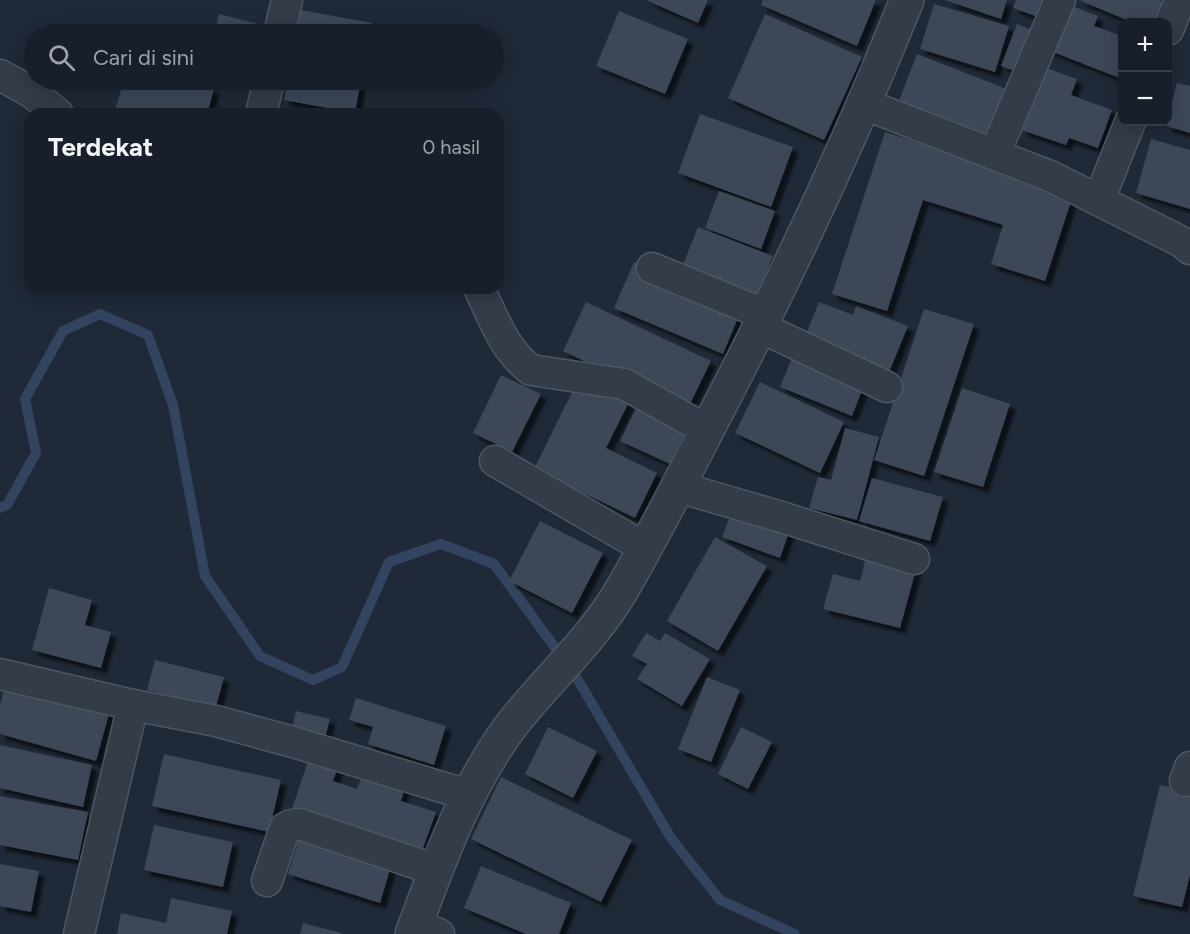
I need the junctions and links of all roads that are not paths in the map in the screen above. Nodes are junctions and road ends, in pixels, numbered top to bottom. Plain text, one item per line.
1 (287, 0) edge
2 (907, 0) edge
3 (1060, 0) edge
4 (1179, 3) dead end
5 (1172, 19) edge
6 (281, 24) edge
7 (0, 75) edge
8 (24, 88) edge
9 (27, 90) edge
10 (267, 90) edge
11 (864, 104) junction
12 (51, 108) edge
13 (262, 108) edge
14 (1128, 126) edge
15 (995, 153) junction
16 (1099, 200) junction
17 (1190, 249) edge
18 (652, 268) dead end
19 (482, 294) edge
20 (763, 321) junction
21 (887, 387) dead end
22 (707, 430) junction
23 (495, 461) dead end
24 (678, 487) junction
25 (645, 548) junction
26 (914, 559) dead end
27 (0, 674) edge
28 (133, 705) junction
29 (468, 795) junction
30 (436, 870) junction
31 (267, 881) dead end
32 (422, 931) edge
33 (79, 934) edge

1 - 6 street
2 - 11 street
3 - 15 street
4 - 5 street
7 - 8 street
9 - 12 street
10 - 13 street
11 - 15 street
11 - 20 street
14 - 16 street
15 - 16 street
16 - 17 street
18 - 20 street
19 - 22 street
20 - 21 street
20 - 22 street
22 - 24 street
23 - 25 street
24 - 25 street
24 - 26 street
25 - 29 street
27 - 28 street
28 - 29 street
28 - 33 street
29 - 30 street
30 - 31 street
30 - 32 street

